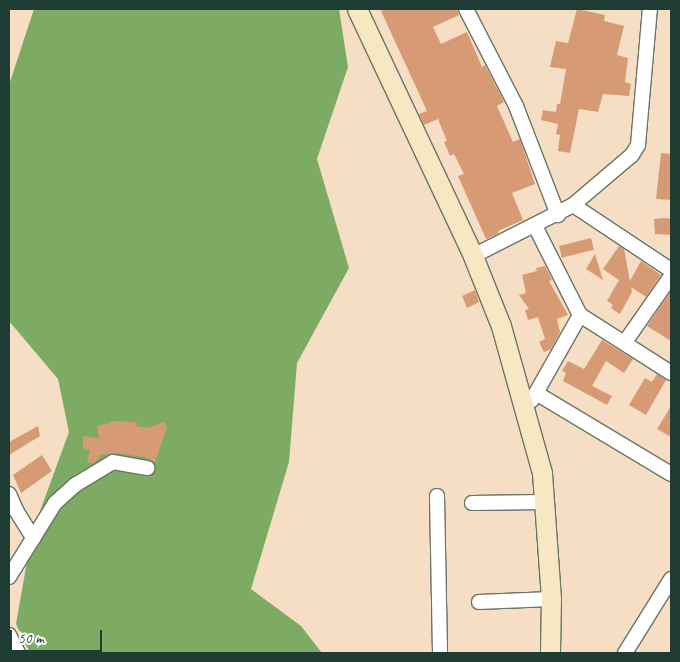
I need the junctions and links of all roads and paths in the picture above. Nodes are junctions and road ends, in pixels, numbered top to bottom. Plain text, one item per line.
1 (357, 9) edge
2 (466, 9) edge
3 (650, 9) edge
4 (573, 205) junction
5 (558, 215) junction
6 (535, 226) junction
7 (473, 256) junction
8 (671, 270) edge
9 (671, 276) edge
10 (580, 315) junction
11 (625, 342) junction
12 (671, 373) edge
13 (531, 401) junction
14 (147, 468) dead end
15 (671, 474) edge
16 (9, 494) edge
17 (437, 496) dead end
18 (544, 502) junction
19 (472, 503) dead end
20 (34, 538) junction
21 (9, 577) edge
22 (671, 579) edge
23 (551, 599) junction
24 (479, 602) dead end
25 (9, 635) edge
26 (18, 653) edge
27 (440, 653) edge
28 (550, 653) edge
29 (625, 653) edge

1 - 7 street
2 - 5 street
3 - 4 street
4 - 5 street
4 - 8 street
5 - 6 street
6 - 7 street
6 - 10 street
7 - 13 street
9 - 11 street
10 - 11 street
10 - 13 street
11 - 12 street
13 - 15 street
13 - 18 street
14 - 20 street
16 - 20 street
17 - 27 street
18 - 19 street
18 - 23 street
20 - 21 street
22 - 29 street
23 - 24 street
23 - 28 street
25 - 26 street

